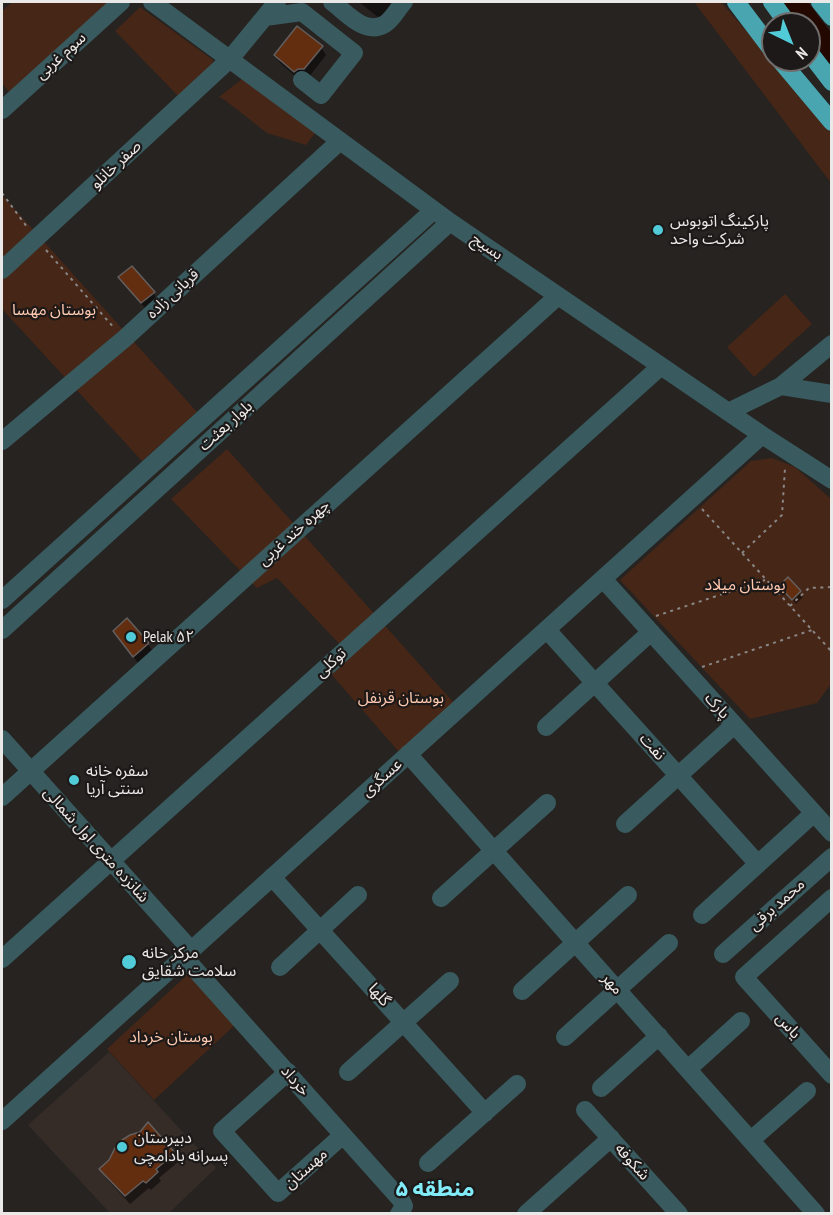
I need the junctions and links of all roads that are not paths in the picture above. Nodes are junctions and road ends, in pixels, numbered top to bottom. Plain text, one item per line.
1 (121, 2) edge
2 (152, 2) edge
3 (277, 2) edge
4 (332, 2) edge
5 (404, 2) edge
6 (727, 2) edge
7 (736, 2) edge
8 (820, 2) edge
9 (265, 17) junction
10 (831, 17) edge
11 (761, 35) edge
12 (761, 39) edge
13 (230, 59) junction
14 (821, 68) edge
15 (790, 72) edge
16 (302, 80) dead end
17 (831, 82) edge
18 (2, 110) edge
19 (831, 122) edge
20 (340, 141) junction
21 (434, 210) junction
22 (450, 222) junction
23 (2, 270) edge
24 (558, 296) junction
25 (831, 344) edge
26 (660, 366) junction
27 (781, 386) junction
28 (831, 394) edge
29 (728, 412) junction
30 (762, 435) junction
31 (2, 441) edge
32 (831, 480) edge
33 (603, 579) junction
34 (2, 600) edge
35 (2, 630) edge
36 (547, 630) junction
37 (651, 632) junction
38 (594, 683) junction
39 (734, 724) junction
40 (546, 727) dead end
41 (2, 739) edge
42 (408, 754) junction
43 (30, 771) junction
44 (678, 776) junction
45 (2, 797) edge
46 (547, 803) dead end
47 (814, 813) junction
48 (625, 824) dead end
49 (831, 833) edge
50 (494, 851) junction
51 (831, 857) edge
52 (111, 861) junction
53 (758, 864) junction
54 (272, 877) junction
55 (358, 895) dead end
56 (628, 895) dead end
57 (441, 898) dead end
58 (831, 898) edge
59 (702, 915) dead end
60 (320, 930) junction
61 (576, 943) junction
62 (669, 944) dead end
63 (187, 953) junction
64 (723, 954) dead end
65 (2, 959) edge
66 (280, 967) dead end
67 (744, 977) joint
68 (450, 981) dead end
69 (617, 990) junction
70 (522, 991) dead end
71 (741, 1021) dead end
72 (403, 1022) junction
73 (659, 1036) junction
74 (565, 1037) dead end
75 (829, 1068) edge
76 (688, 1069) junction
77 (288, 1072) junction
78 (348, 1072) dead end
79 (517, 1084) dead end
80 (601, 1088) dead end
81 (807, 1091) dead end
82 (585, 1110) dead end
83 (485, 1113) junction
84 (2, 1121) edge
85 (343, 1135) junction
86 (611, 1138) junction
87 (751, 1140) junction
88 (428, 1163) dead end
89 (401, 1210) edge
90 (676, 1213) edge
91 (526, 1214) edge
92 (816, 1214) edge

1 - 18 street, سوم غربی
2 - 13 street, بسیج
3 - 9 street, صفر خانلو
4 - 5 street
6 - 12 street
7 - 11 highway
8 - 10 highway
9 - 13 street, صفر خانلو
9 - 16 street
13 - 20 street, بسیج
13 - 23 street, صفر خانلو
14 - 17 highway
15 - 19 highway
20 - 21 street, بسیج
20 - 31 street, قربانی زاده
21 - 22 street, بسیج
21 - 34 street, بلوار بعثت
22 - 24 street, بسیج
22 - 35 street, بلوار بعثت
24 - 26 street, بسیج
24 - 43 street, چهره خند غربی
25 - 27 street
26 - 29 street, بسیج
26 - 52 street, توکلی
27 - 28 street
27 - 29 street
29 - 30 street, بسیج
30 - 32 street, بسیج
30 - 33 street, عسگری
33 - 36 street, عسگری
33 - 37 street, پارک
36 - 38 street, نفت
36 - 42 street, عسگری
37 - 38 street
37 - 39 street, پارک
38 - 40 street
38 - 44 street, نفت
39 - 44 street
39 - 47 street, پارک
41 - 43 street, شانزده متری اول شمالی
42 - 50 street, مهر
42 - 54 street, عسگری
43 - 45 street, چهره خند غربی
43 - 52 street, شانزده متری اول شمالی
44 - 48 street
44 - 53 street, نفت
46 - 50 street
47 - 49 street, پارک
47 - 53 street
50 - 57 street
50 - 61 street, مهر
51 - 64 street, محمد برقی
52 - 63 street, شانزده متری اول شمالی
52 - 65 street, توکلی
53 - 59 street
54 - 60 street, گلها
54 - 63 street, عسگری
55 - 60 street
56 - 61 street
58 - 67 street, محمد برقی
60 - 66 street
60 - 72 street, گلها
61 - 69 street, مهر
61 - 70 street
62 - 69 street
63 - 77 street, خرداد
63 - 84 street, عسگری
67 - 75 street, یاس
68 - 72 street
69 - 73 street, مهر
69 - 74 street
71 - 76 street
72 - 78 street
72 - 83 street, گلها
73 - 76 street, مهر
73 - 80 street
76 - 87 street, مهر
77 - 85 street, خرداد
77 - 85 street, مهستان
79 - 83 street
81 - 87 street
82 - 86 street, شکوفه
83 - 88 street
85 - 89 street, خرداد
86 - 90 street, شکوفه
86 - 91 street
87 - 92 street, مهر

